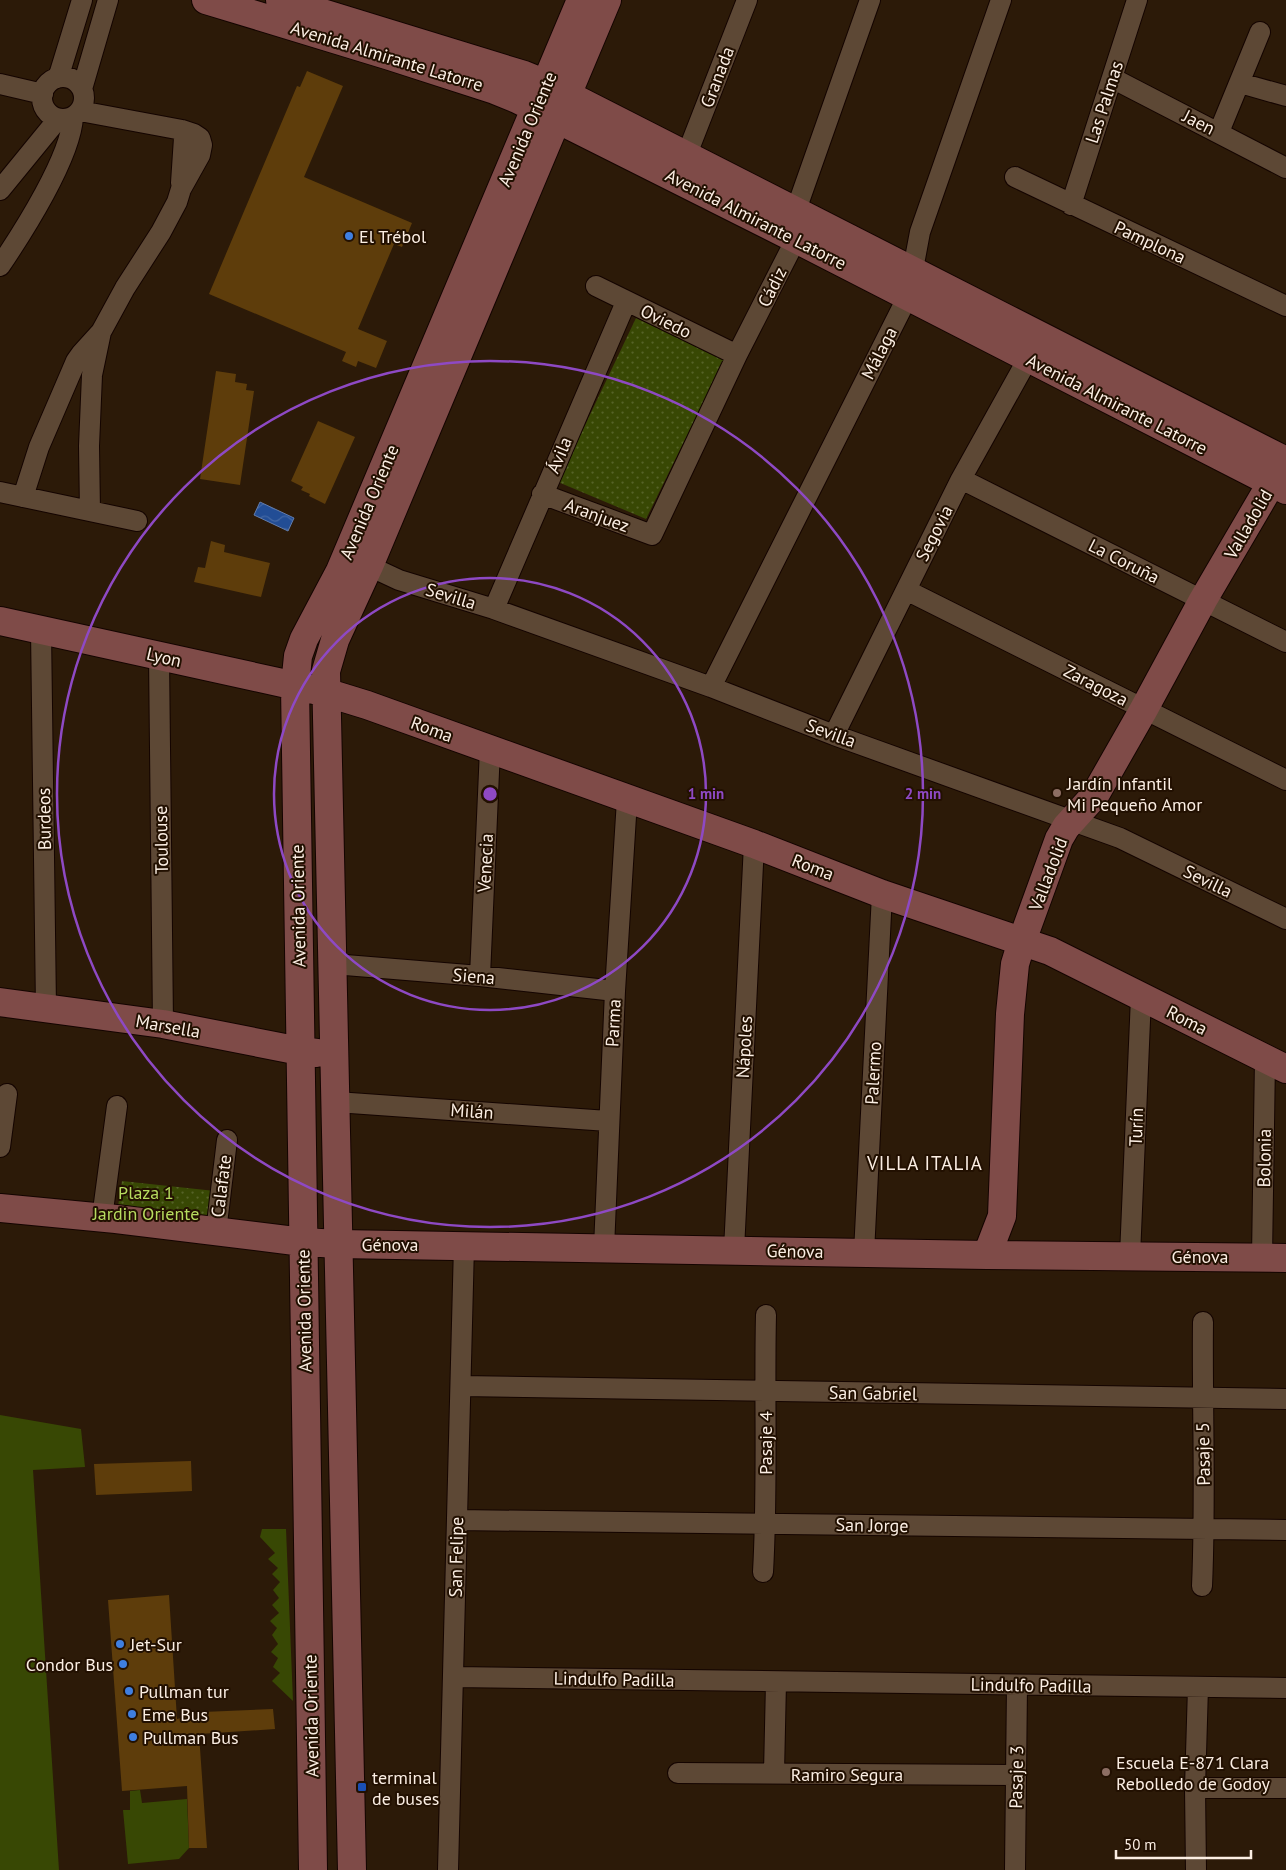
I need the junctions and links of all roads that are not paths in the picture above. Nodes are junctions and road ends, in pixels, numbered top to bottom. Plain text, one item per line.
1 (82, 0) edge
2 (108, 0) edge
3 (206, 0) edge
4 (280, 0) edge
5 (581, 0) edge
6 (607, 0) edge
7 (747, 0) edge
8 (870, 0) edge
9 (1001, 0) edge
10 (1137, 0) edge
11 (1260, 32) dead end
12 (57, 78) junction
13 (1112, 78) junction
14 (1240, 83) junction
15 (0, 84) edge
16 (82, 89) junction
17 (43, 94) junction
18 (1286, 96) edge
19 (552, 101) junction
20 (70, 116) junction
21 (1218, 132) junction
22 (687, 154) junction
23 (1286, 168) edge
24 (1015, 177) dead end
25 (0, 190) edge
26 (1071, 205) junction
27 (796, 210) junction
28 (796, 239) junction
29 (0, 266) edge
30 (910, 283) junction
31 (596, 286) dead end
32 (626, 302) junction
33 (1286, 306) edge
34 (101, 332) junction
35 (1040, 335) junction
36 (737, 355) junction
37 (1028, 359) junction
38 (1283, 471) edge
39 (961, 479) junction
40 (0, 492) edge
41 (542, 494) junction
42 (23, 497) junction
43 (90, 511) junction
44 (137, 521) dead end
45 (652, 534) joint
46 (369, 566) junction
47 (906, 590) junction
48 (1203, 600) junction
49 (494, 609) junction
50 (0, 621) edge
51 (41, 630) junction
52 (1286, 642) edge
53 (158, 656) junction
54 (295, 686) junction
55 (711, 687) junction
56 (328, 693) junction
57 (1144, 709) junction
58 (834, 735) junction
59 (490, 749) junction
60 (1286, 780) edge
61 (627, 800) junction
62 (1072, 820) junction
63 (754, 844) junction
64 (882, 894) junction
65 (1286, 919) edge
66 (1022, 941) junction
67 (333, 964) junction
68 (480, 976) junction
69 (615, 991) junction
70 (1141, 997) junction
71 (0, 1002) edge
72 (46, 1008) junction
73 (162, 1024) junction
74 (300, 1051) junction
75 (335, 1054) junction
76 (1276, 1064) edge
77 (6, 1094) dead end
78 (336, 1102) junction
79 (116, 1106) dead end
80 (608, 1121) junction
81 (227, 1140) dead end
82 (0, 1147) edge
83 (0, 1208) edge
84 (102, 1218) junction
85 (216, 1232) junction
86 (303, 1242) junction
87 (339, 1244) junction
88 (464, 1245) junction
89 (604, 1248) junction
90 (734, 1250) junction
91 (864, 1253) junction
92 (988, 1255) junction
93 (1130, 1256) junction
94 (1274, 1257) edge
95 (766, 1315) dead end
96 (1204, 1322) dead end
97 (461, 1386) junction
98 (764, 1391) junction
99 (1202, 1398) junction
100 (1286, 1399) edge
101 (308, 1505) junction
102 (345, 1520) junction
103 (457, 1520) junction
104 (766, 1524) junction
105 (1204, 1529) junction
106 (1286, 1530) edge
107 (763, 1572) dead end
108 (1202, 1586) dead end
109 (453, 1678) junction
110 (776, 1682) junction
111 (1018, 1685) junction
112 (1198, 1687) junction
113 (1286, 1688) edge
114 (349, 1729) junction
115 (311, 1734) junction
116 (678, 1772) dead end
117 (774, 1773) junction
118 (1015, 1774) junction
119 (1195, 1788) junction
120 (1286, 1788) edge
121 (313, 1870) edge
122 (352, 1870) edge
123 (448, 1870) edge
124 (1015, 1870) edge
125 (1196, 1870) edge

1 - 12 street
2 - 16 street
3 - 19 main road, Avenida Almirante Latorre
4 - 19 main road, Avenida Almirante Latorre
5 - 19 main road, Avenida Oriente
6 - 19 main road, Avenida Oriente
7 - 22 street, Granada
8 - 27 street, Cádiz
9 - 30 street, Málaga
10 - 13 street, Las Palmas
11 - 14 street
12 - 16 street
12 - 17 street
13 - 21 street, Jaen
13 - 26 street, Las Palmas
14 - 18 street
14 - 21 street
15 - 17 street
16 - 20 street
17 - 20 street
19 - 22 main road, Avenida Almirante Latorre
19 - 28 main road, Avenida Almirante Latorre
19 - 46 main road, Avenida Oriente
19 - 54 main road, Avenida Oriente
20 - 25 street
20 - 29 street
20 - 34 street
21 - 23 street, Jaen
22 - 27 main road, Avenida Almirante Latorre
24 - 26 street, Pamplona
26 - 33 street, Pamplona
27 - 28 street, Cádiz
27 - 30 main road, Avenida Almirante Latorre
28 - 30 main road, Avenida Almirante Latorre
28 - 36 street, Cádiz
30 - 35 main road, Avenida Almirante Latorre
30 - 37 main road, Avenida Almirante Latorre
30 - 55 street, Málaga
31 - 32 street, Oviedo
32 - 36 street, Oviedo
32 - 41 street, Ávila
34 - 42 street
34 - 43 street
35 - 37 street, Segovia
35 - 38 main road, Avenida Almirante Latorre
36 - 45 street, Cádiz
37 - 38 main road, Avenida Almirante Latorre
37 - 39 street, Segovia
38 - 48 main road, Valladolid
39 - 47 street, Segovia
39 - 48 street, La Coruña
40 - 42 street
41 - 45 street, Aranjuez
41 - 49 street, Ávila
42 - 43 street
43 - 44 street
46 - 49 street, Sevilla
46 - 56 main road, Avenida Oriente
47 - 57 street, Zaragoza
47 - 58 street, Segovia
48 - 52 street, La Coruña
48 - 57 main road, Valladolid
49 - 55 street, Sevilla
50 - 51 main road, Lyon
51 - 53 main road, Lyon
51 - 72 street, Burdeos
53 - 54 main road, Lyon
53 - 73 street, Toulouse
54 - 56 main road, Lyon
54 - 74 main road, Avenida Oriente
55 - 58 street, Sevilla
56 - 59 main road, Roma
56 - 67 main road, Avenida Oriente
57 - 60 street, Zaragoza
57 - 62 main road, Valladolid
58 - 62 street, Sevilla
59 - 61 main road, Roma
59 - 68 street, Venecia
61 - 63 main road, Roma
61 - 69 street, Parma
62 - 65 street, Sevilla
62 - 66 main road, Valladolid
63 - 64 main road, Roma
63 - 90 street, Nápoles
64 - 66 main road, Roma
64 - 91 street, Palermo
66 - 70 main road, Roma
66 - 92 main road, Valladolid
67 - 68 street, Siena
67 - 75 main road, Avenida Oriente
68 - 69 street, Siena
69 - 80 street, Parma
70 - 76 main road, Roma
70 - 93 street, Turín
71 - 72 main road, Marsella
72 - 73 main road, Marsella
73 - 74 main road, Marsella
74 - 75 main road, Marsella
74 - 86 main road, Avenida Oriente
75 - 78 main road, Avenida Oriente
76 - 94 street, Bolonia
77 - 82 street
78 - 80 street, Milán
78 - 87 main road, Avenida Oriente
79 - 84 street
80 - 89 street, Parma
81 - 85 street, Calafate
83 - 84 main road, Génova
84 - 85 main road, Génova
85 - 86 main road, Génova
86 - 87 main road, Génova
86 - 101 main road, Avenida Oriente
87 - 88 main road, Génova
87 - 102 main road, Avenida Oriente
88 - 89 main road, Génova
88 - 97 street, San Felipe
89 - 90 main road, Génova
90 - 91 main road, Génova
91 - 92 main road, Génova
92 - 93 main road, Génova
93 - 94 main road, Génova
95 - 98 street, Pasaje 4
96 - 99 street, Pasaje 5
97 - 98 street, San Gabriel
97 - 103 street, San Felipe
98 - 99 street, San Gabriel
98 - 104 street, Pasaje 4
99 - 100 street, San Gabriel
99 - 105 street, Pasaje 5
101 - 102 main road
101 - 115 main road, Avenida Oriente
102 - 114 main road, Avenida Oriente
103 - 104 street, San Jorge
103 - 109 street, San Felipe
104 - 105 street, San Jorge
104 - 107 street, Pasaje 4
105 - 106 street, San Jorge
105 - 108 street, Pasaje 5
109 - 110 street, Lindulfo Padilla
109 - 123 street, San Felipe
110 - 111 street, Lindulfo Padilla
110 - 117 street
111 - 112 street, Lindulfo Padilla
111 - 118 street, Pasaje 3
112 - 113 street, Lindulfo Padilla
112 - 119 street
114 - 115 main road
114 - 122 main road, Avenida Oriente
115 - 121 main road, Avenida Oriente
116 - 117 street, Ramiro Segura
117 - 118 street, Ramiro Segura
118 - 124 street, Pasaje 3
119 - 120 street
119 - 125 street

